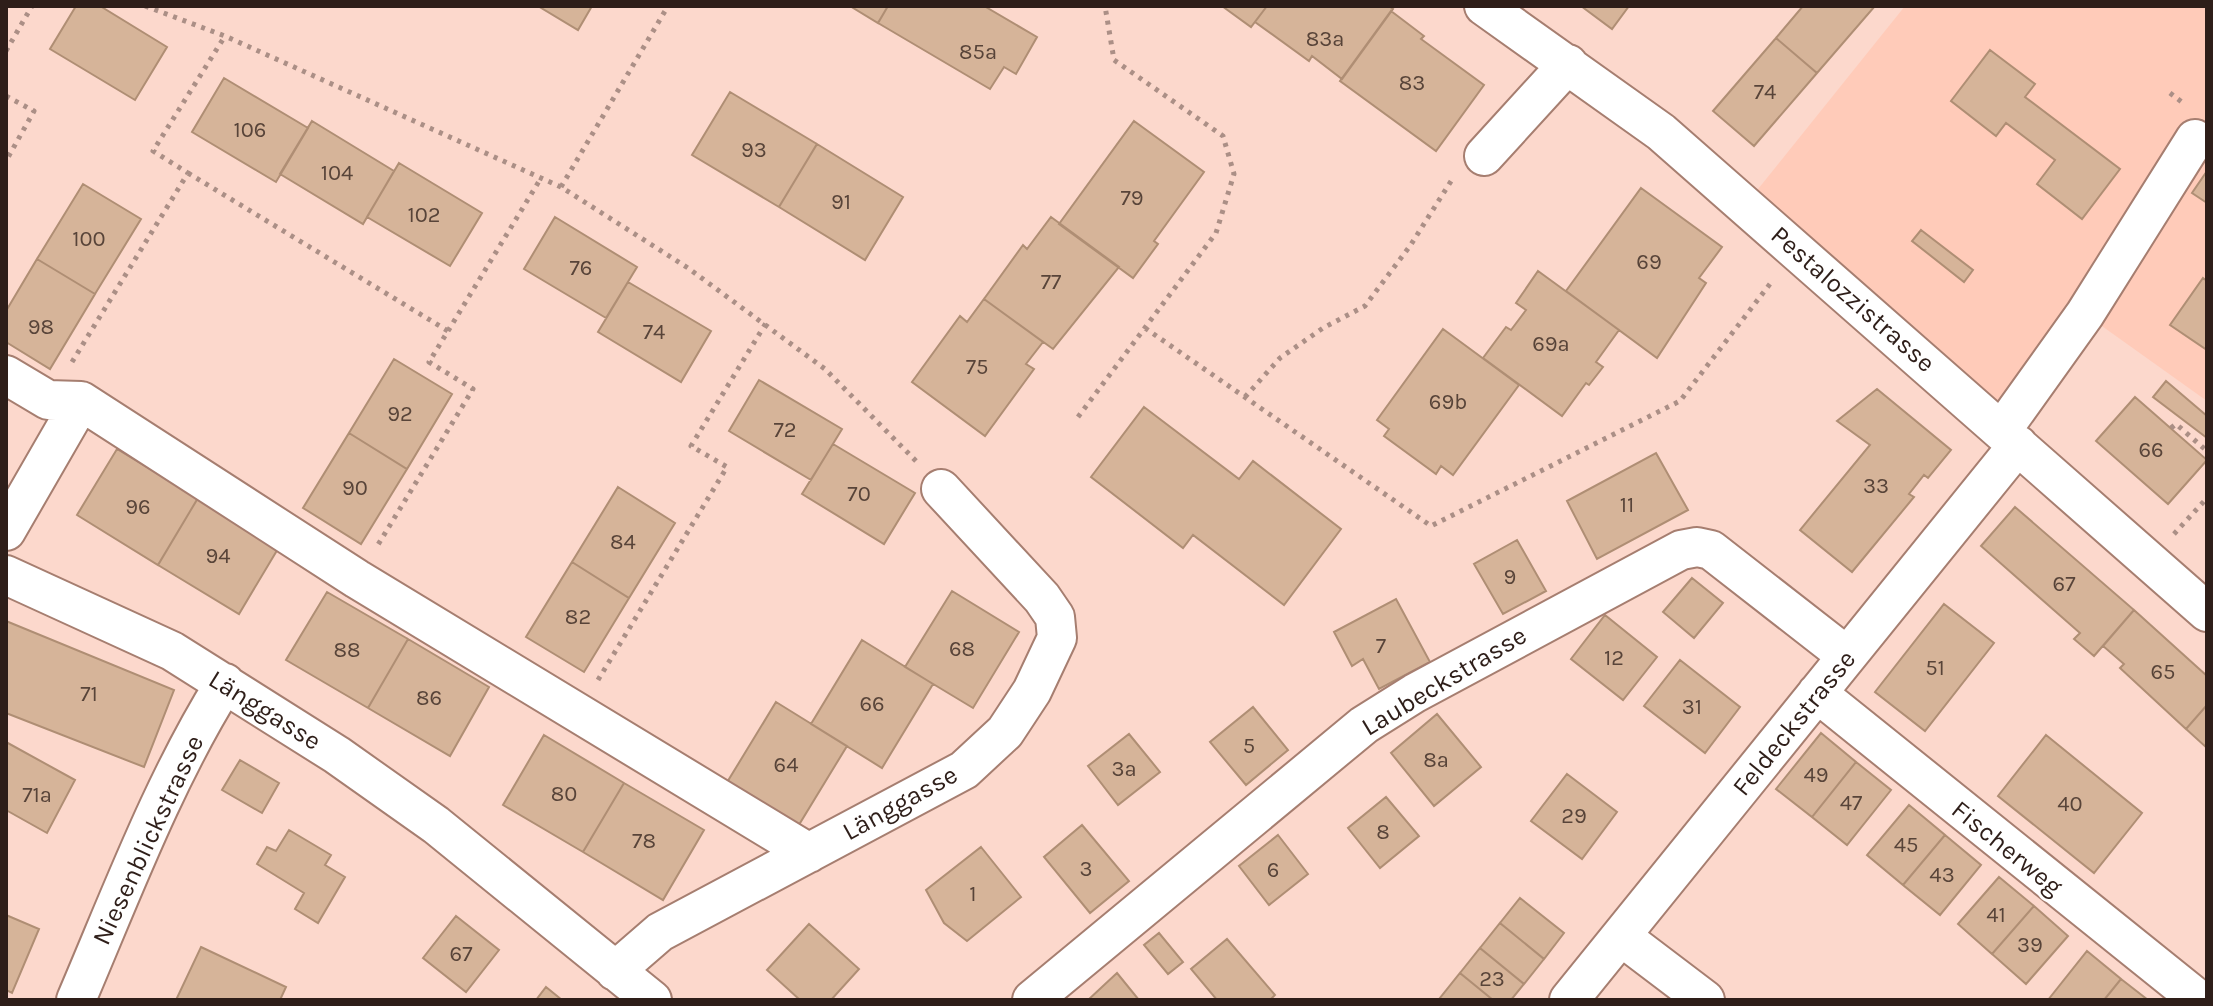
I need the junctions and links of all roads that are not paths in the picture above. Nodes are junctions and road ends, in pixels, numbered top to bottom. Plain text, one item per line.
1 (1484, 6) edge
2 (1568, 64) junction
3 (2195, 139) dead end
4 (1484, 156) road end
5 (6, 375) edge
6 (65, 401) junction
7 (2010, 438) junction
8 (941, 489) road end
9 (6, 531) edge
10 (6, 575) edge
11 (2207, 612) edge
12 (1847, 656) junction
13 (225, 683) junction
14 (1817, 693) junction
15 (809, 853) junction
16 (1622, 937) junction
17 (615, 971) junction
18 (76, 1000) edge
19 (652, 1000) edge
20 (1032, 1000) edge
21 (1569, 1000) edge
22 (1705, 1000) edge
23 (2199, 1000) edge

1 - 2 street, Pestalozzistrasse
2 - 4 street
2 - 7 street, Pestalozzistrasse
3 - 7 street, Feldeckstrasse
5 - 6 street
6 - 9 street
6 - 15 street
7 - 11 street, Pestalozzistrasse
7 - 12 street, Feldeckstrasse
8 - 15 street, Länggasse
10 - 13 street, Länggasse
12 - 14 street, Feldeckstrasse
12 - 20 street, Laubeckstrasse
13 - 17 street, Länggasse
13 - 18 street, Niesenblickstrasse
14 - 16 street, Feldeckstrasse
14 - 23 street, Fischerweg
15 - 17 street, Länggasse
16 - 21 street, Feldeckstrasse
16 - 22 street
17 - 19 street, Länggasse

